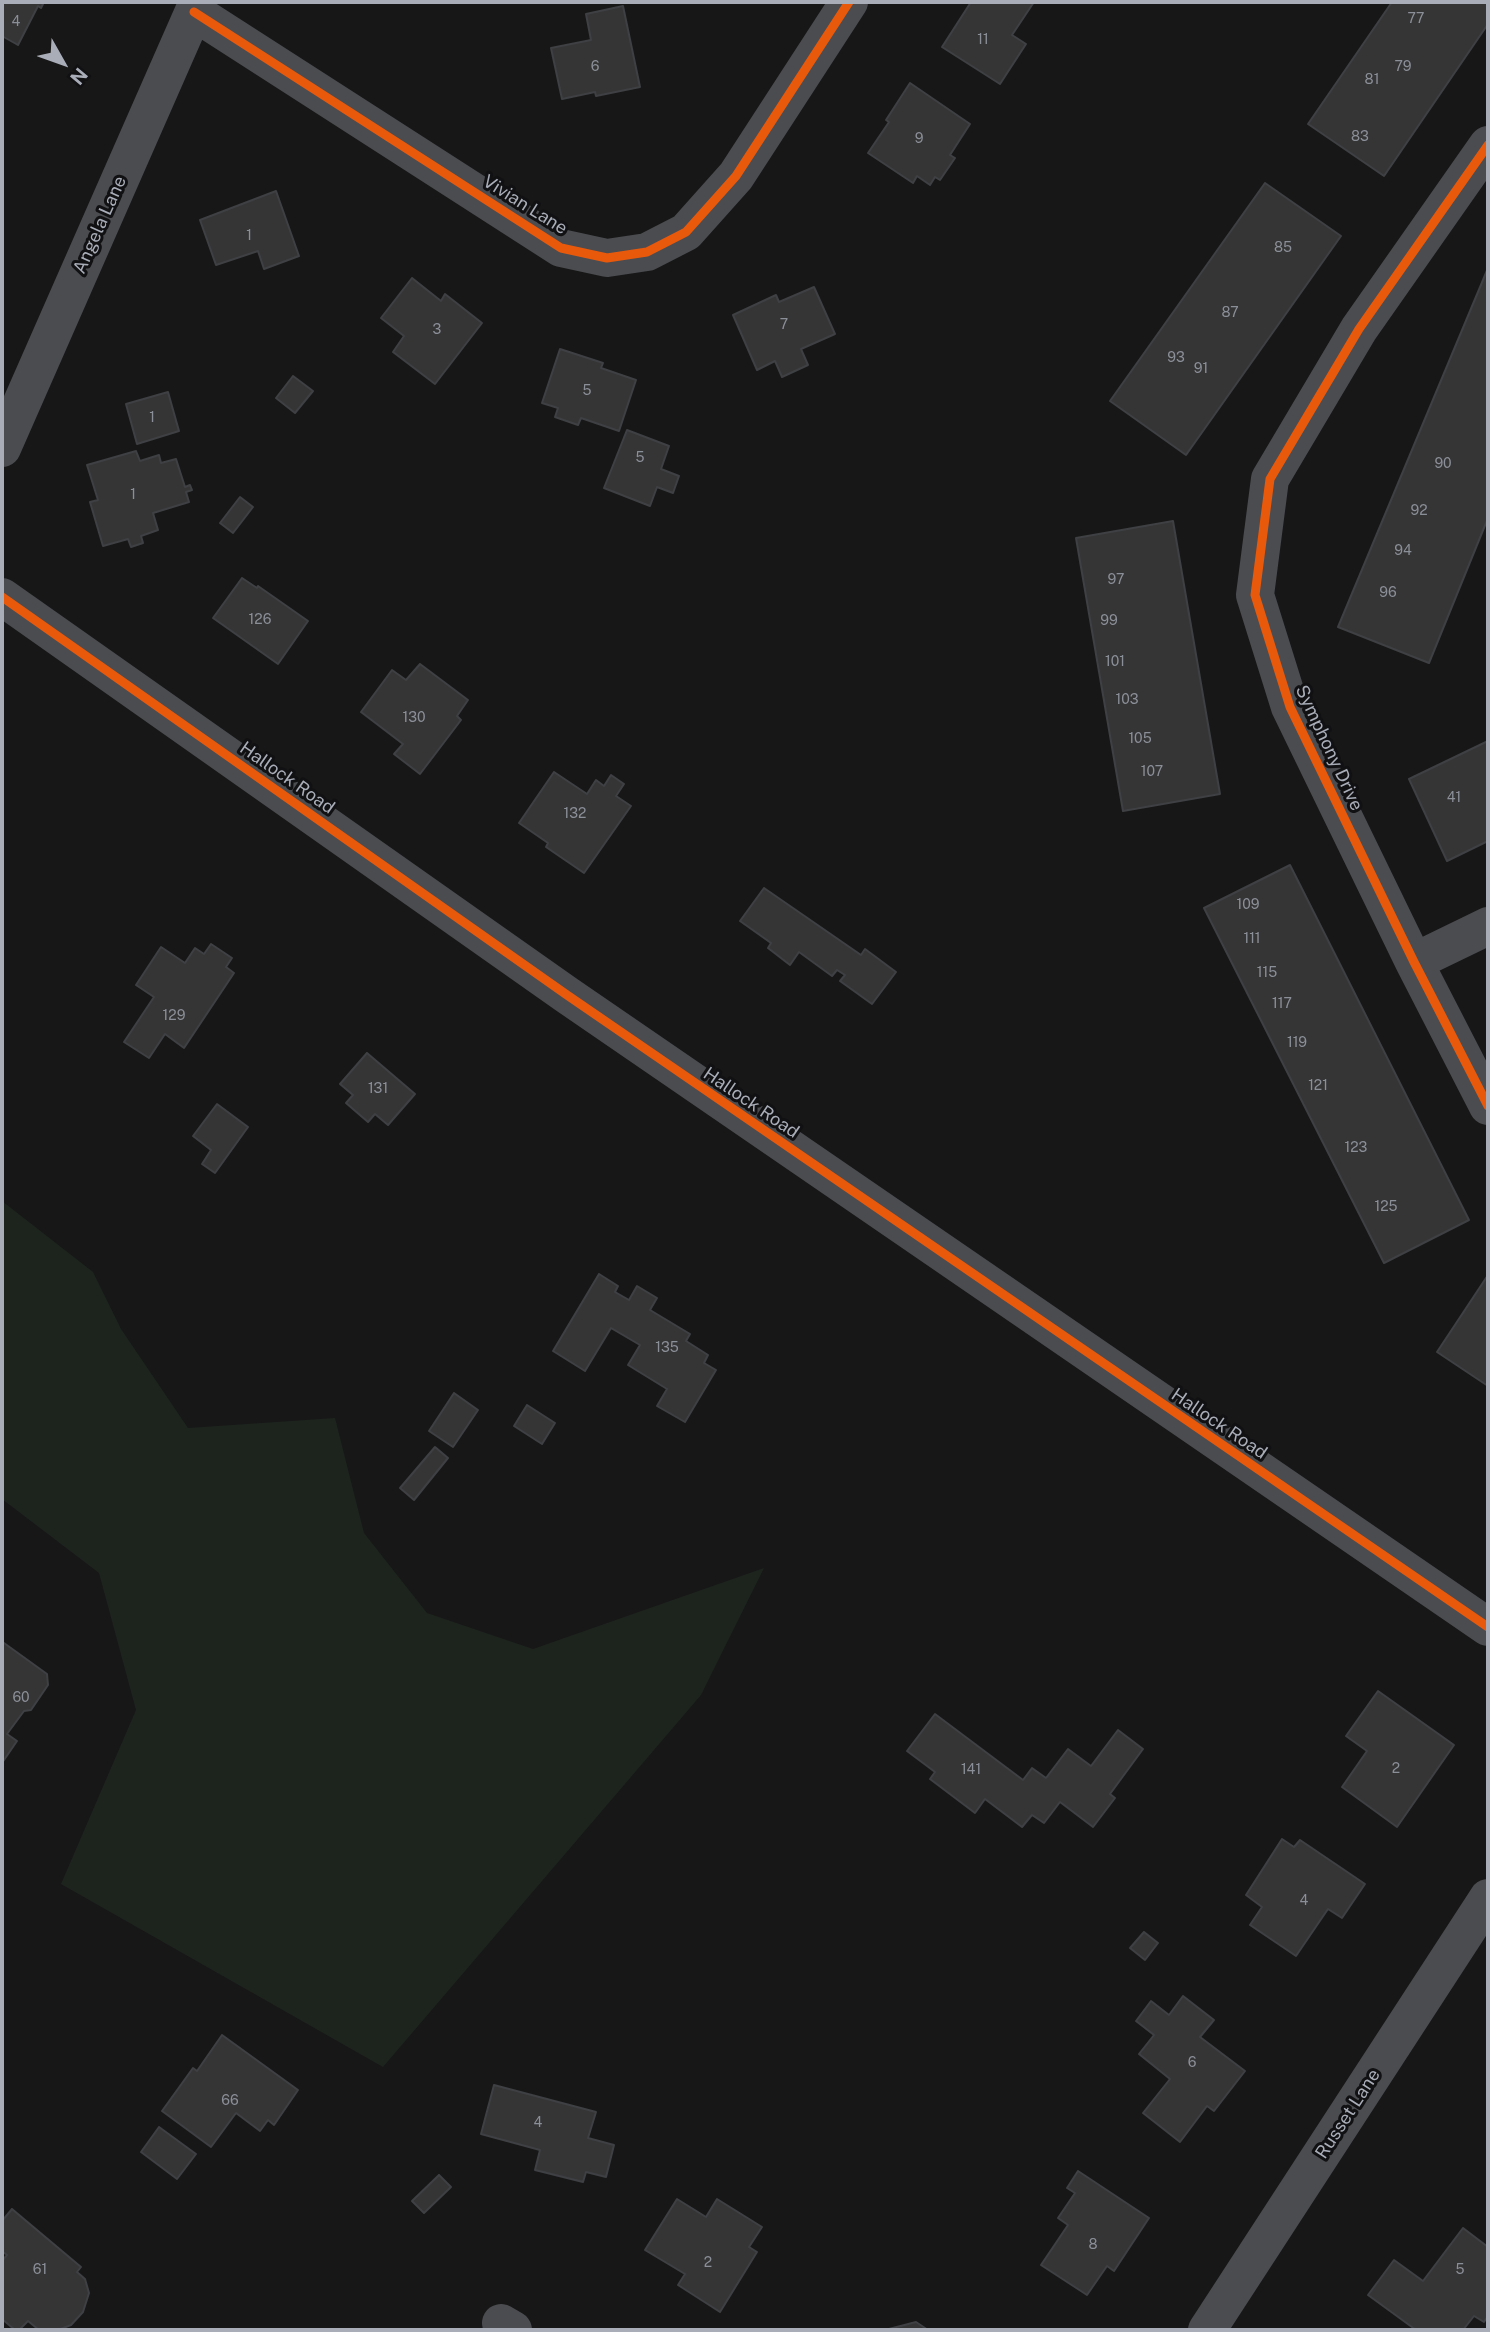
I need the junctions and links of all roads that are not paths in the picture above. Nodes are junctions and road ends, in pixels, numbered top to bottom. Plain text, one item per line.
1 (849, 2) edge
2 (196, 7) edge
3 (1488, 145) edge
4 (2, 448) edge
5 (2, 597) edge
6 (1488, 926) edge
7 (1414, 962) junction
8 (1488, 1106) edge
9 (1488, 1627) edge
10 (1488, 1898) edge
11 (1207, 2330) edge

1 - 2 street, Vivian Lane
2 - 4 street, Angela Lane
3 - 7 street, Symphony Drive
5 - 9 street, Hallock Road
6 - 7 street
7 - 8 street, Symphony Drive
10 - 11 street, Russet Lane

